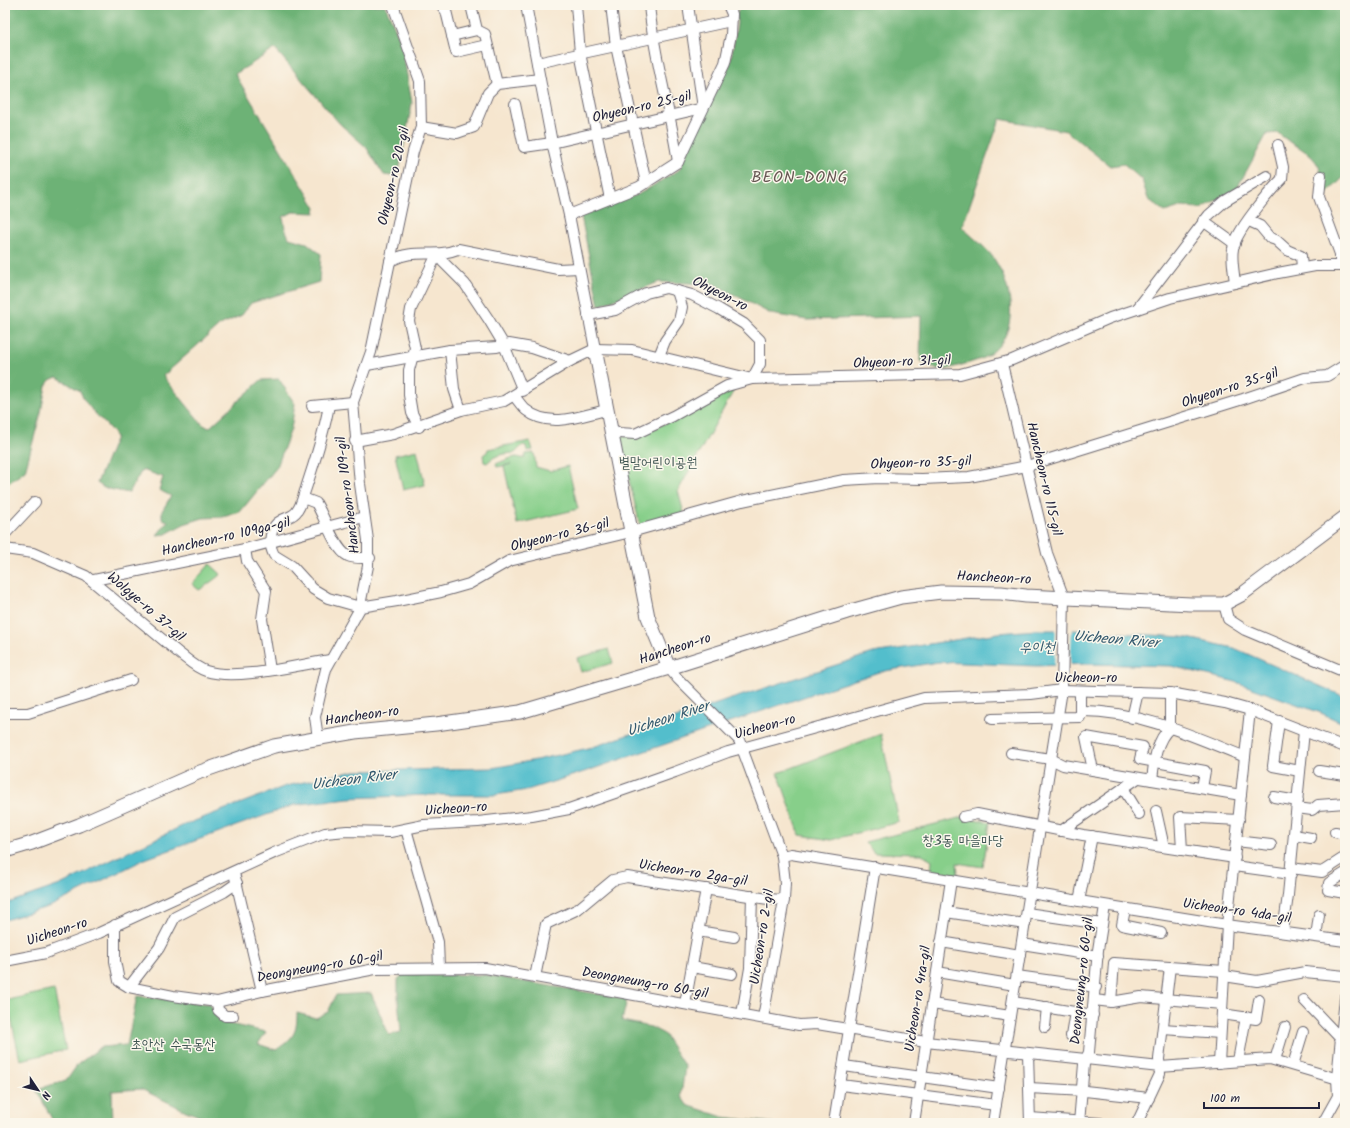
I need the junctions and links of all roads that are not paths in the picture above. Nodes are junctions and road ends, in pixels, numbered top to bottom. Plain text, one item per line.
1 (393, 5) edge
2 (441, 5) edge
3 (471, 5) edge
4 (526, 5) edge
5 (576, 5) edge
6 (611, 5) edge
7 (649, 5) edge
8 (688, 5) edge
9 (730, 6) edge
10 (731, 21) junction
11 (690, 29) junction
12 (477, 30) junction
13 (452, 36) junction
14 (652, 38) junction
15 (487, 45) junction
16 (616, 46) junction
17 (580, 53) junction
18 (537, 63) junction
19 (540, 79) junction
20 (497, 84) junction
21 (515, 104) dead end
22 (703, 108) junction
23 (670, 116) junction
24 (633, 124) junction
25 (421, 127) junction
26 (596, 133) junction
27 (552, 143) junction
28 (1278, 145) dead end
29 (678, 162) junction
30 (1267, 176) dead end
31 (1321, 176) dead end
32 (646, 183) junction
33 (610, 199) junction
34 (569, 215) junction
35 (1249, 221) junction
36 (1203, 222) junction
37 (1235, 244) junction
38 (437, 254) junction
39 (390, 261) junction
40 (1343, 265) edge
41 (579, 268) junction
42 (1302, 268) junction
43 (1235, 283) junction
44 (677, 291) junction
45 (1137, 309) junction
46 (588, 315) junction
47 (504, 345) junction
48 (450, 350) junction
49 (594, 350) junction
50 (659, 356) junction
51 (414, 357) junction
52 (570, 361) junction
53 (1002, 364) junction
54 (367, 365) junction
55 (1345, 366) edge
56 (752, 379) junction
57 (518, 393) junction
58 (353, 402) junction
59 (329, 405) junction
60 (312, 406) dead end
61 (461, 410) junction
62 (606, 410) junction
63 (419, 427) junction
64 (610, 428) junction
65 (355, 441) junction
66 (1027, 466) junction
67 (303, 498) junction
68 (35, 502) dead end
69 (364, 517) junction
70 (1345, 517) edge
71 (329, 527) junction
72 (631, 532) junction
73 (5, 534) edge
74 (270, 542) junction
75 (5, 549) edge
76 (245, 549) junction
77 (370, 558) junction
78 (94, 580) junction
79 (1064, 598) junction
80 (1224, 604) junction
81 (360, 607) junction
82 (330, 660) junction
83 (669, 668) junction
84 (270, 670) junction
85 (1345, 672) edge
86 (131, 680) dead end
87 (1062, 690) junction
88 (1080, 690) junction
89 (1138, 692) junction
90 (1170, 692) junction
91 (1250, 710) junction
92 (5, 713) edge
93 (1080, 714) junction
94 (1058, 718) junction
95 (1132, 718) junction
96 (992, 719) dead end
97 (1279, 721) junction
98 (1170, 728) junction
99 (1304, 731) junction
100 (318, 738) junction
101 (1345, 746) edge
102 (742, 748) junction
103 (1011, 753) dead end
104 (1245, 757) junction
105 (1051, 759) junction
106 (1154, 761) junction
107 (1093, 770) junction
108 (1300, 771) junction
109 (1319, 771) dead end
110 (1345, 775) edge
111 (1138, 778) junction
112 (1152, 780) junction
113 (1123, 788) junction
114 (1202, 788) junction
115 (1241, 795) junction
116 (1274, 798) dead end
117 (1345, 803) edge
118 (1297, 805) junction
119 (1156, 811) dead end
120 (1139, 814) dead end
121 (963, 817) dead end
122 (1239, 820) junction
123 (1040, 827) junction
124 (406, 829) junction
125 (1060, 831) junction
126 (1294, 835) junction
127 (1092, 836) junction
128 (1311, 838) dead end
129 (1236, 841) junction
130 (1271, 845) dead end
131 (1164, 847) junction
132 (1182, 850) junction
133 (5, 851) edge
134 (782, 856) junction
135 (1342, 859) dead end
136 (1234, 862) junction
137 (875, 867) junction
138 (234, 871) junction
139 (1291, 871) junction
140 (1345, 873) edge
141 (951, 880) junction
142 (237, 883) junction
143 (706, 889) junction
144 (1345, 893) edge
145 (1030, 894) junction
146 (752, 896) junction
147 (784, 900) junction
148 (1079, 902) junction
149 (1105, 906) junction
150 (1125, 909) junction
151 (946, 912) junction
152 (1027, 913) junction
153 (1319, 915) dead end
154 (1025, 924) junction
155 (1102, 924) junction
156 (115, 925) junction
157 (1227, 925) junction
158 (698, 931) junction
159 (1283, 932) junction
160 (1161, 933) dead end
161 (734, 937) dead end
162 (1316, 937) junction
163 (1345, 941) edge
164 (941, 942) junction
165 (1022, 944) junction
166 (1020, 955) junction
167 (1098, 956) junction
168 (5, 961) edge
169 (439, 967) junction
170 (692, 967) junction
171 (1170, 967) junction
172 (937, 972) junction
173 (1224, 973) junction
174 (732, 974) dead end
175 (1345, 976) edge
176 (536, 977) junction
177 (1016, 980) junction
178 (130, 987) junction
179 (1096, 987) junction
180 (262, 991) junction
181 (1345, 998) edge
182 (1094, 1000) junction
183 (1167, 1000) junction
184 (1259, 1000) dead end
185 (1304, 1000) dead end
186 (217, 1002) junction
187 (1013, 1002) junction
188 (1111, 1002) junction
189 (685, 1004) junction
190 (932, 1004) junction
191 (1047, 1007) junction
192 (1222, 1009) junction
193 (1075, 1012) junction
194 (742, 1014) junction
195 (1093, 1015) junction
196 (233, 1016) dead end
197 (1010, 1016) junction
198 (1246, 1017) junction
199 (763, 1018) junction
200 (1344, 1025) edge
201 (1285, 1027) dead end
202 (1045, 1028) dead end
203 (1163, 1029) junction
204 (850, 1030) junction
205 (1303, 1032) dead end
206 (1220, 1034) junction
207 (1071, 1036) dead end
208 (1341, 1039) junction
209 (926, 1042) junction
210 (1005, 1051) junction
211 (1028, 1053) junction
212 (1086, 1059) junction
213 (1275, 1060) junction
214 (1238, 1061) junction
215 (1219, 1063) junction
216 (1293, 1065) junction
217 (844, 1066) junction
218 (1160, 1067) junction
219 (921, 1077) junction
220 (1341, 1080) edge
221 (841, 1085) junction
222 (998, 1088) junction
223 (1029, 1088) junction
224 (1082, 1092) junction
225 (918, 1095) junction
226 (1149, 1098) junction
227 (996, 1105) junction
228 (1030, 1120) edge
229 (1079, 1122) edge
230 (834, 1123) edge
231 (914, 1123) edge
232 (993, 1123) edge
233 (1100, 1123) edge
234 (1137, 1123) edge
235 (1325, 1123) edge

1 - 25 street, Ohyeon-ro 20-gil
2 - 13 street
3 - 12 street
4 - 18 street
5 - 17 street
6 - 16 street
7 - 14 street
8 - 11 street
9 - 10 street, Ohyeon-ro 25-gil
10 - 11 street
10 - 22 street, Ohyeon-ro 25-gil
11 - 14 street
11 - 22 street
12 - 13 street
12 - 15 street
13 - 15 street
14 - 16 street
14 - 23 street
15 - 20 street
16 - 17 street
16 - 24 street
17 - 18 street
17 - 26 street
18 - 19 street
19 - 20 street
19 - 27 street
20 - 25 street
21 - 27 street
22 - 23 street, Ohyeon-ro 25-gil
22 - 29 street
23 - 24 street, Ohyeon-ro 25-gil
23 - 29 street
24 - 26 street, Ohyeon-ro 25-gil
24 - 32 street
25 - 39 street, Ohyeon-ro 20-gil
26 - 27 street, Ohyeon-ro 25-gil
26 - 33 street
27 - 34 street
28 - 35 street
29 - 32 street
30 - 36 street
31 - 40 street, Ohyeon-ro 31-gil
32 - 33 street
33 - 34 street
34 - 41 street
35 - 37 street
35 - 42 street
36 - 37 street
36 - 45 street
37 - 43 street
38 - 39 street
38 - 41 street
38 - 47 street
38 - 51 street
39 - 54 street, Hancheon-ro 109-gil
40 - 42 street, Ohyeon-ro 31-gil
41 - 46 street
42 - 43 street, Ohyeon-ro 31-gil
43 - 45 street, Ohyeon-ro 31-gil
44 - 46 street, Ohyeon-ro
44 - 50 street
44 - 56 street, Ohyeon-ro
45 - 53 street, Ohyeon-ro 31-gil
46 - 49 street
47 - 48 street
47 - 52 street
47 - 57 street
48 - 51 street
48 - 61 street
49 - 50 street, Ohyeon-ro 31-gil
49 - 52 street
49 - 62 main road
50 - 56 street, Ohyeon-ro 31-gil
51 - 54 street
51 - 63 street
52 - 57 street
53 - 56 street, Ohyeon-ro 31-gil
53 - 66 street, Hancheon-ro 115-gil
54 - 58 street, Hancheon-ro 109-gil
55 - 66 street, Ohyeon-ro 35-gil
56 - 64 street
57 - 61 street
57 - 62 street
58 - 59 street
58 - 65 street, Hancheon-ro 109-gil
59 - 60 street
59 - 67 street, Hancheon-ro 109-gil
61 - 63 street
62 - 64 main road
63 - 65 street
64 - 72 main road
65 - 69 street, Hancheon-ro 109-gil
66 - 72 street, Ohyeon-ro 35-gil
66 - 79 street, Hancheon-ro 115-gil
67 - 71 street
67 - 74 street, Hancheon-ro 109-gil
68 - 73 street
69 - 71 street, Hancheon-ro 109ga-gil
69 - 77 street, Hancheon-ro 109-gil
70 - 80 main road, Hancheon-ro
71 - 74 street, Hancheon-ro 109ga-gil
71 - 77 street
72 - 81 street, Ohyeon-ro 36-gil
72 - 83 main road
74 - 76 street, Hancheon-ro 109ga-gil
74 - 81 street
75 - 78 street, Wolgye-ro 37-gil
76 - 78 street, Hancheon-ro 109ga-gil
76 - 84 street
77 - 81 street, Hancheon-ro 109-gil
78 - 84 street, Wolgye-ro 37-gil
79 - 80 main road, Hancheon-ro
79 - 83 main road, Hancheon-ro
79 - 87 street
80 - 85 street
81 - 82 street, Hancheon-ro 109-gil
82 - 84 street, Wolgye-ro 37-gil
82 - 100 street, Hancheon-ro 109-gil
83 - 100 main road, Hancheon-ro
83 - 102 street, Uicheon-ro 2-gil
86 - 92 street
87 - 88 street, Uicheon-ro
87 - 94 street
87 - 102 street, Uicheon-ro
88 - 89 street, Uicheon-ro
88 - 93 street
89 - 90 street, Uicheon-ro
89 - 95 street, Uicheon-ro
90 - 91 street, Uicheon-ro
90 - 98 street
91 - 97 street, Uicheon-ro
91 - 104 street
93 - 94 street
93 - 95 street
94 - 96 street
94 - 105 street
95 - 98 street
97 - 99 street, Uicheon-ro
97 - 108 street
98 - 104 street
98 - 106 street
99 - 101 street, Uicheon-ro
99 - 108 street
100 - 133 main road, Hancheon-ro
102 - 124 street, Uicheon-ro
102 - 134 street, Uicheon-ro 2-gil
103 - 105 street
104 - 115 street
105 - 107 street
105 - 123 street
106 - 107 street
106 - 112 street
106 - 114 street
107 - 111 street
108 - 118 street
109 - 110 street
111 - 112 street
111 - 113 street
112 - 114 street
113 - 120 street
113 - 125 street
114 - 115 street
115 - 122 street
116 - 118 street
117 - 118 street
118 - 126 street
119 - 131 street
121 - 123 street
122 - 129 street
122 - 132 street
123 - 125 street
123 - 145 street
124 - 138 street, Uicheon-ro
124 - 169 street
125 - 127 street
126 - 128 street
126 - 139 street
127 - 131 street
127 - 148 street
129 - 130 street
129 - 136 street
131 - 132 street
132 - 136 street
134 - 137 street
134 - 147 street, Uicheon-ro 2-gil
135 - 139 street
136 - 139 street
136 - 157 street
137 - 141 street
137 - 204 street
138 - 142 street
138 - 156 street, Uicheon-ro
139 - 159 street
140 - 144 street
141 - 145 street
141 - 151 street, Uicheon-ro 4ra-gil
142 - 178 street
142 - 180 street
143 - 146 street, Uicheon-ro 2ga-gil
143 - 158 street
143 - 176 street, Uicheon-ro 2ga-gil
145 - 148 street, Uicheon-ro 4da-gil
145 - 152 street
146 - 147 street, Uicheon-ro 2ga-gil
146 - 194 street
147 - 199 street, Uicheon-ro 2-gil
148 - 149 street, Uicheon-ro 4da-gil
149 - 150 street, Uicheon-ro 4da-gil
149 - 155 street, Deongneung-ro 60-gil
150 - 157 street, Uicheon-ro 4da-gil
150 - 160 street
151 - 154 street
151 - 164 street, Uicheon-ro 4ra-gil
152 - 154 street
152 - 155 street
153 - 162 street
154 - 165 street
155 - 167 street, Deongneung-ro 60-gil
156 - 168 street, Uicheon-ro
156 - 178 street, Deongneung-ro 60-gil
157 - 159 street, Uicheon-ro 4da-gil
157 - 173 street
158 - 161 street
158 - 170 street
159 - 162 street, Uicheon-ro 4da-gil
162 - 163 street, Uicheon-ro 4da-gil
164 - 166 street
164 - 172 street, Uicheon-ro 4ra-gil
165 - 166 street
165 - 167 street
166 - 177 street
167 - 179 street, Deongneung-ro 60-gil
169 - 176 street, Deongneung-ro 60-gil
169 - 180 street, Deongneung-ro 60-gil
170 - 174 street
170 - 189 street
171 - 173 street
171 - 183 street
171 - 188 street
172 - 177 street
172 - 190 street, Uicheon-ro 4ra-gil
173 - 175 street
173 - 192 street
176 - 189 street, Deongneung-ro 60-gil
177 - 179 street
177 - 187 street
178 - 186 street, Deongneung-ro 60-gil
179 - 182 street, Deongneung-ro 60-gil
180 - 186 street, Deongneung-ro 60-gil
181 - 200 street
182 - 188 street
182 - 195 street, Deongneung-ro 60-gil
183 - 188 street
183 - 192 street
183 - 203 street
184 - 198 street
185 - 208 street
186 - 196 street
187 - 191 street
187 - 197 street
189 - 194 street, Deongneung-ro 60-gil
190 - 197 street
190 - 209 street, Uicheon-ro 4ra-gil
191 - 193 street
191 - 202 street
192 - 198 street
192 - 206 street
193 - 195 street
193 - 207 street
194 - 199 street, Deongneung-ro 60-gil
195 - 212 street, Deongneung-ro 60-gil
197 - 210 street
198 - 214 street
199 - 204 street, Deongneung-ro 60-gil
200 - 208 street
201 - 213 street
203 - 206 street
203 - 218 street
204 - 209 street, Deongneung-ro 60-gil
204 - 217 street
205 - 216 street
206 - 215 street
208 - 220 street
209 - 210 street, Deongneung-ro 60-gil
209 - 219 street, Uicheon-ro 4ra-gil
210 - 211 street, Deongneung-ro 60-gil
210 - 222 street
211 - 212 street, Deongneung-ro 60-gil
211 - 223 street
212 - 218 street, Deongneung-ro 60-gil
212 - 224 street, Deongneung-ro 60-gil
213 - 214 street, Deongneung-ro 60-gil
213 - 216 street, Deongneung-ro 60-gil
214 - 215 street, Deongneung-ro 60-gil
215 - 218 street, Deongneung-ro 60-gil
216 - 220 street, Deongneung-ro 60-gil
217 - 219 street
217 - 221 street
218 - 226 street
219 - 222 street
219 - 225 street, Uicheon-ro 4ra-gil
220 - 235 street
221 - 225 street
221 - 230 street
222 - 227 street
223 - 224 street
223 - 228 street
224 - 226 street
224 - 229 street, Deongneung-ro 60-gil
225 - 227 street
225 - 231 street, Uicheon-ro 4ra-gil
226 - 234 street
227 - 232 street
228 - 229 street
229 - 233 street

